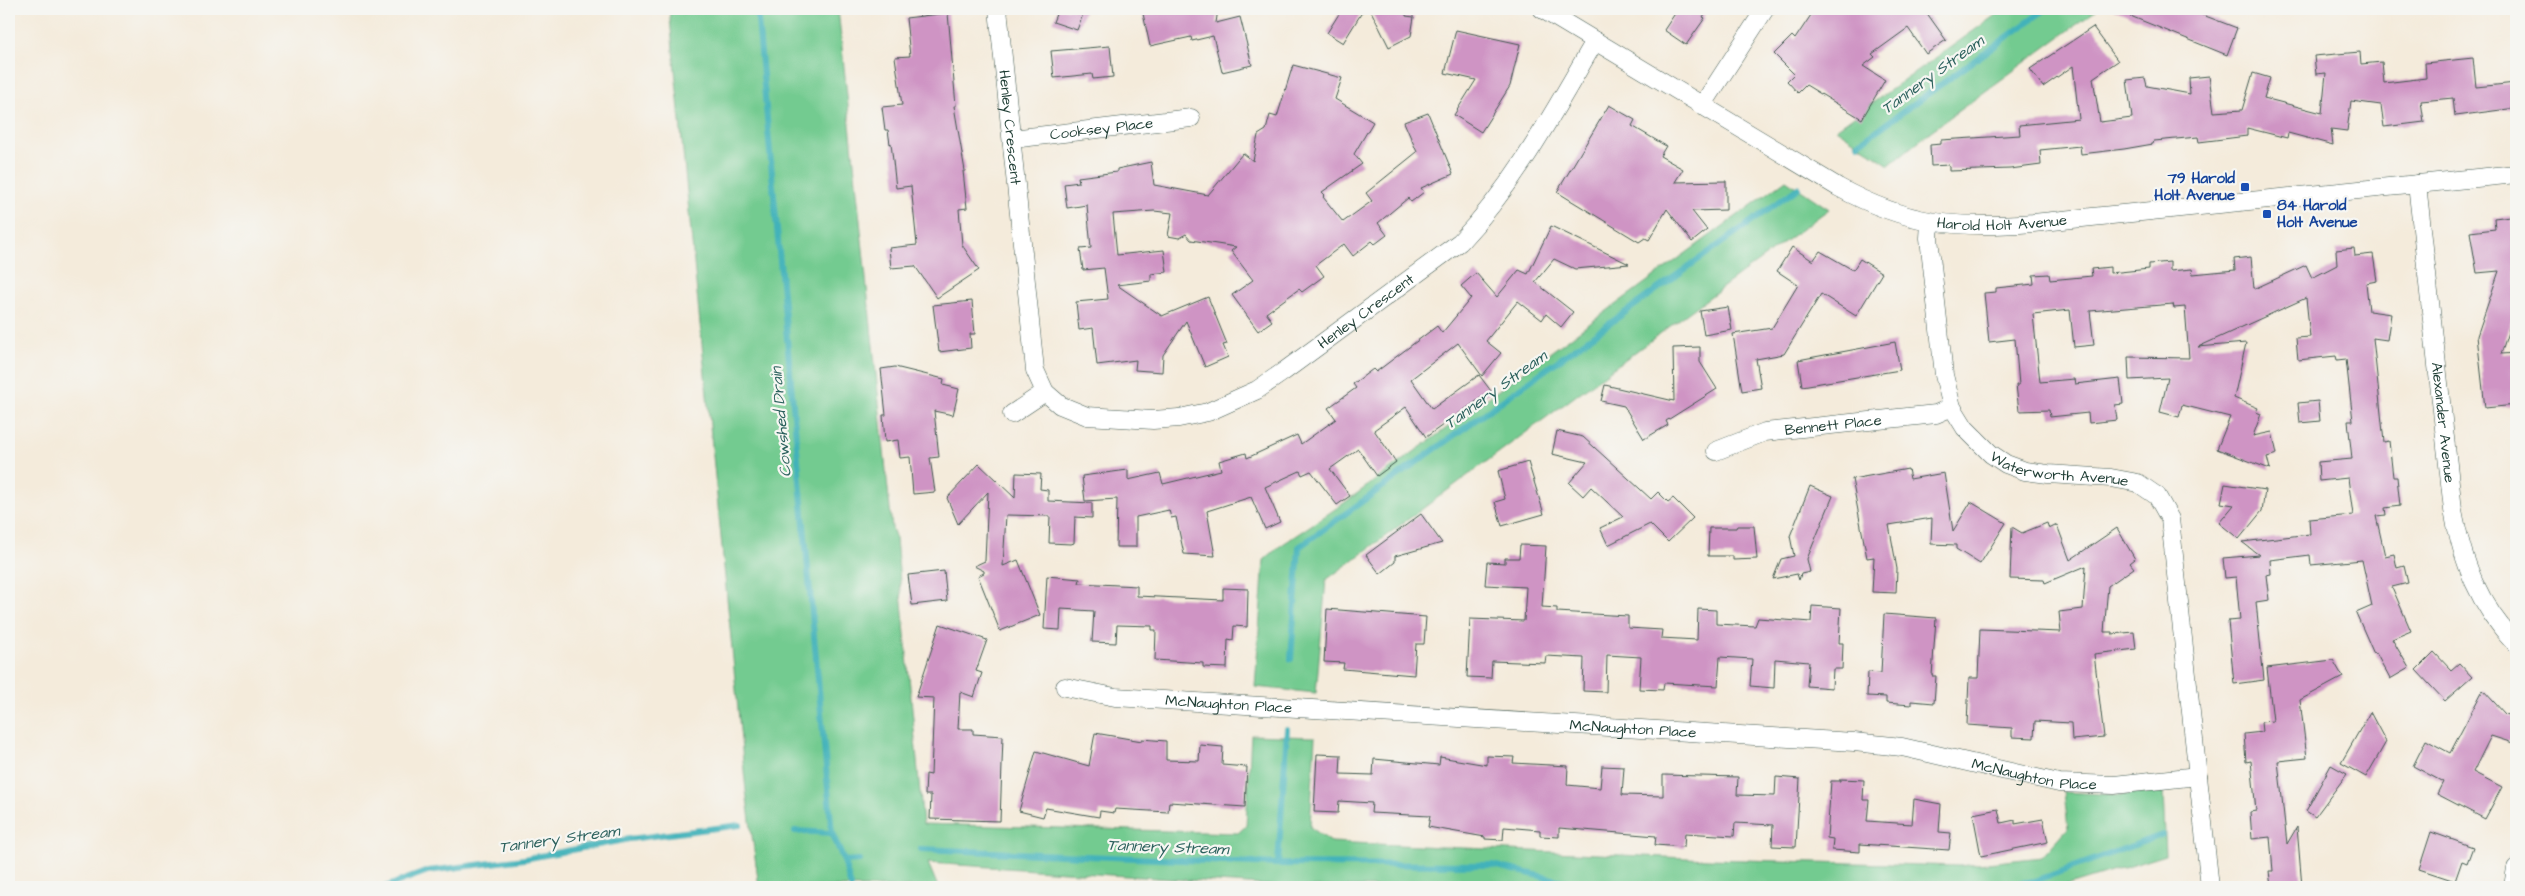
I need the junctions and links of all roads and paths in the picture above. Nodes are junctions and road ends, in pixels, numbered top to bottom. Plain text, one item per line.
1 (998, 9) edge
2 (1542, 9) edge
3 (1765, 9) edge
4 (1595, 41) junction
5 (1702, 106) junction
6 (1192, 118) dead end
7 (1012, 139) junction
8 (2516, 174) edge
9 (2417, 184) junction
10 (1930, 222) junction
11 (1045, 392) junction
12 (1952, 407) junction
13 (1012, 414) dead end
14 (1716, 451) dead end
15 (2516, 644) edge
16 (1065, 687) dead end
17 (2198, 776) junction
18 (2516, 868) edge
19 (2210, 887) edge
20 (2513, 887) edge

1 - 7 street, Henley Crescent
2 - 4 street, Harold Holt Avenue
3 - 5 street
4 - 5 street, Harold Holt Avenue
4 - 11 street, Henley Crescent
5 - 10 street, Harold Holt Avenue
6 - 7 street, Cooksey Place
7 - 11 street, Henley Crescent
8 - 9 street, Harold Holt Avenue
9 - 10 street, Harold Holt Avenue
9 - 15 street, Alexander Avenue
10 - 12 street, Waterworth Avenue
11 - 13 street
12 - 14 street, Bennett Place
12 - 17 street, Waterworth Avenue
16 - 17 street, McNaughton Place
17 - 19 street, Waterworth Avenue
18 - 20 street

